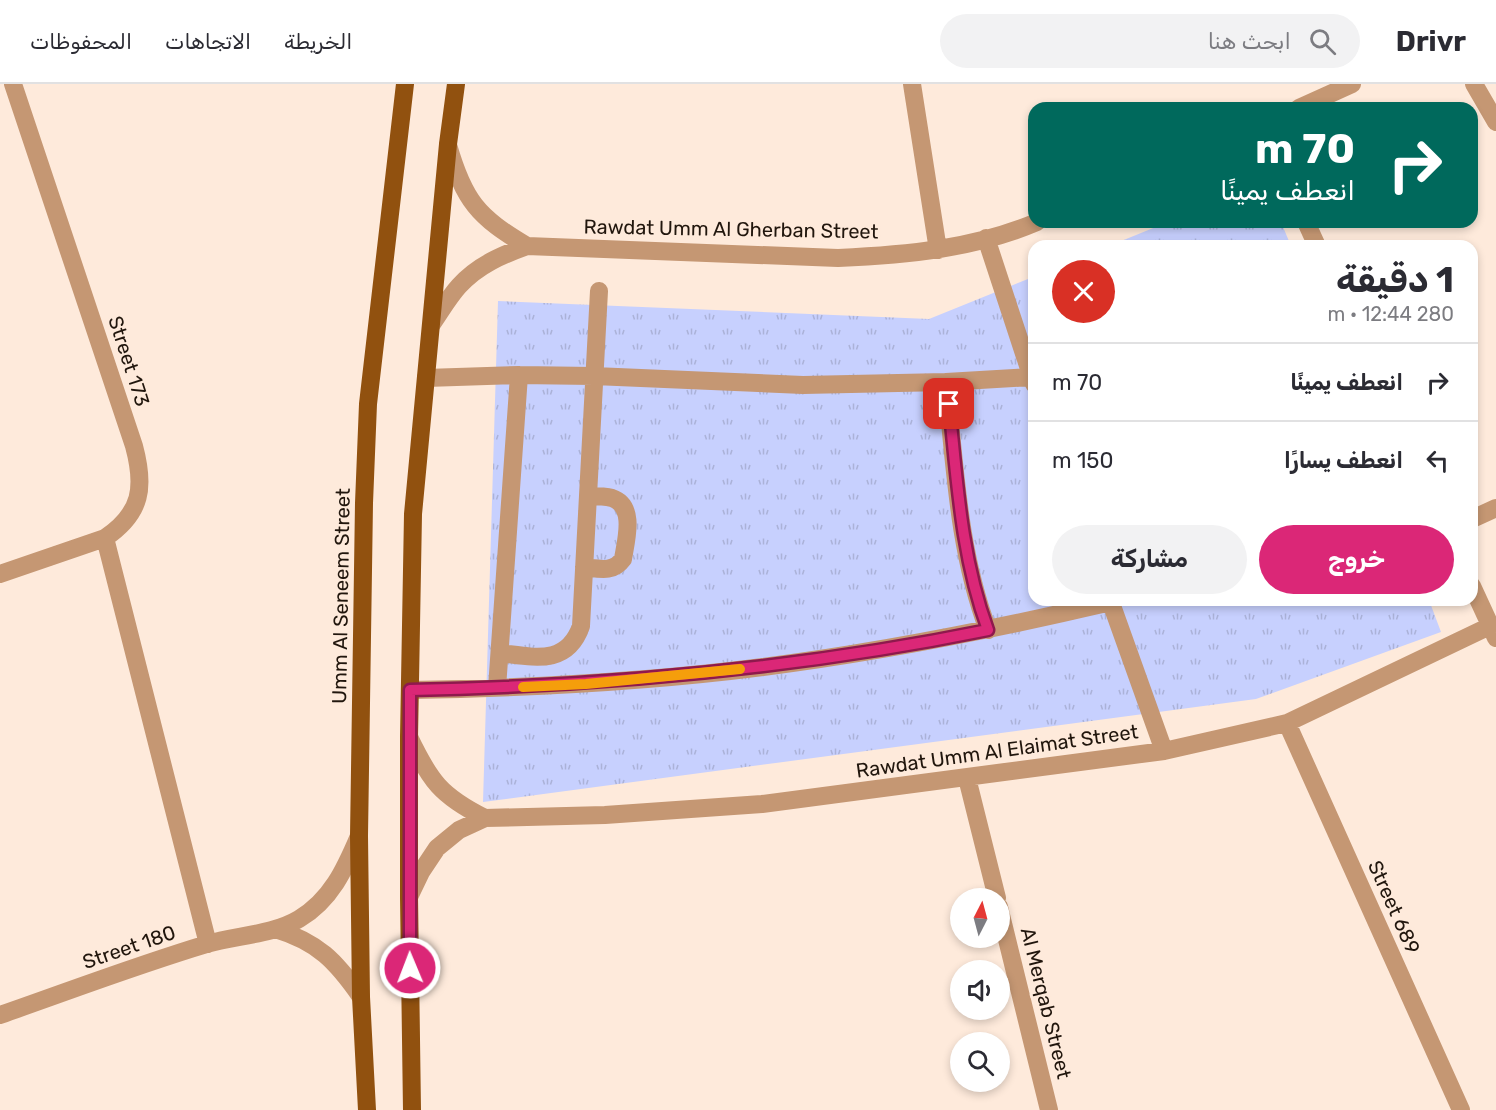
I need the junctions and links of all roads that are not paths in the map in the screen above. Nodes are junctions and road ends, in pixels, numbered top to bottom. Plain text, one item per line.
1 (13, 84) edge
2 (405, 84) edge
3 (456, 84) edge
4 (912, 84) edge
5 (1352, 84) edge
6 (1474, 84) edge
7 (1312, 102) edge
8 (1496, 122) edge
9 (448, 144) junction
10 (1028, 225) edge
11 (986, 238) junction
12 (527, 246) junction
13 (938, 250) junction
14 (599, 291) dead end
15 (432, 324) junction
16 (1028, 368) edge
17 (519, 375) junction
18 (594, 376) junction
19 (426, 378) junction
20 (1028, 380) edge
21 (946, 382) junction
22 (588, 496) junction
23 (1496, 508) edge
24 (1478, 516) edge
25 (105, 538) junction
26 (584, 567) junction
27 (0, 574) edge
28 (1478, 599) edge
29 (1090, 606) edge
30 (1113, 606) edge
31 (988, 630) junction
32 (1493, 632) edge
33 (500, 653) junction
34 (497, 688) junction
35 (410, 690) junction
36 (1287, 723) junction
37 (409, 737) junction
38 (1164, 751) junction
39 (967, 778) junction
40 (485, 818) junction
41 (359, 836) junction
42 (994, 888) edge
43 (409, 897) junction
44 (275, 929) junction
45 (208, 944) junction
46 (1009, 948) edge
47 (361, 997) junction
48 (0, 1015) edge
49 (367, 1110) edge
50 (412, 1110) edge
51 (1049, 1110) edge
52 (1461, 1110) edge

1 - 25 street, Street 173
2 - 41 main road, Umm Al Seneem Street
3 - 9 main road
4 - 13 street
5 - 7 street
6 - 8 street
9 - 12 street, Rawdat Umm Al Gherban Street
9 - 15 main road
10 - 11 street, Rawdat Umm Al Gherban Street
11 - 13 street, Rawdat Umm Al Gherban Street
11 - 16 street
12 - 13 street, Rawdat Umm Al Gherban Street
12 - 15 street, Rawdat Umm Al Gherban Street
14 - 18 street
15 - 19 main road
17 - 18 street
17 - 19 street
17 - 33 street
18 - 21 street
18 - 22 street
19 - 35 main road
20 - 21 street
21 - 31 street
22 - 26 street
22 - 26 street
23 - 24 street
25 - 27 street, Street 173
25 - 45 street
26 - 33 street
28 - 32 street
29 - 31 street
30 - 38 street
31 - 34 street
32 - 36 street, Rawdat Umm Al Elaimat Street
33 - 34 street
34 - 35 street
35 - 37 main road
36 - 38 street, Rawdat Umm Al Elaimat Street
36 - 52 street, Street 689
37 - 40 street, Rawdat Umm Al Elaimat Street
37 - 43 main road
38 - 39 street, Rawdat Umm Al Elaimat Street
39 - 40 street, Rawdat Umm Al Elaimat Street
39 - 42 street
40 - 43 street, Rawdat Umm Al Elaimat Street
41 - 44 street, Street 180
41 - 47 main road, Umm Al Seneem Street
43 - 50 main road
44 - 45 street, Street 180
44 - 47 street
45 - 48 street, Street 180
46 - 51 street, Al Merqab Street
47 - 49 main road, Umm Al Seneem Street

